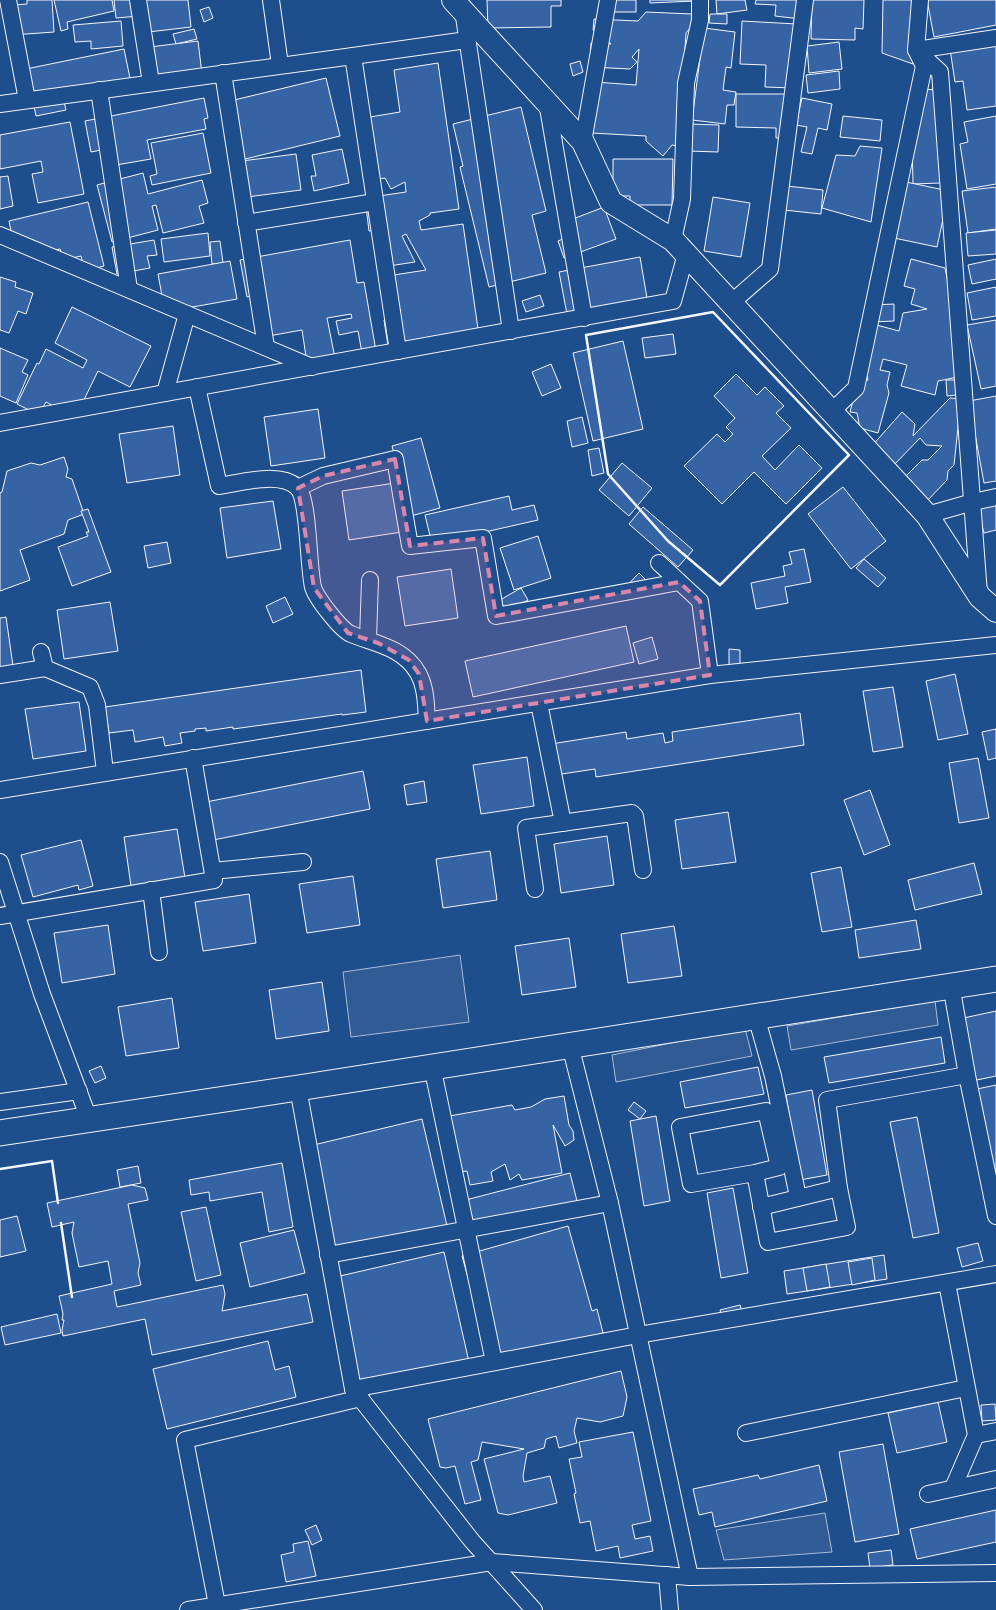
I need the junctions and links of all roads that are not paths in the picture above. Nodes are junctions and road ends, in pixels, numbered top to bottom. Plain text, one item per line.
1 (8, 0) edge
2 (138, 0) edge
3 (271, 0) edge
4 (608, 0) edge
5 (700, 0) edge
6 (805, 0) edge
7 (920, 0) edge
8 (458, 5) edge
9 (996, 38) edge
10 (467, 40) junction
11 (916, 50) junction
12 (354, 56) junction
13 (280, 65) junction
14 (223, 73) junction
15 (151, 83) junction
16 (99, 90) junction
17 (27, 100) junction
18 (547, 102) junction
19 (0, 104) edge
20 (584, 142) junction
21 (376, 202) junction
22 (246, 223) junction
23 (0, 235) edge
24 (680, 247) junction
25 (129, 290) junction
26 (731, 303) junction
27 (187, 314) junction
28 (584, 318) junction
29 (511, 331) junction
30 (266, 347) junction
31 (398, 351) junction
32 (312, 367) junction
33 (197, 387) junction
34 (165, 393) junction
35 (831, 412) junction
36 (0, 423) edge
37 (298, 488) junction
38 (996, 497) edge
39 (972, 502) junction
40 (926, 515) junction
41 (659, 563) dead end
42 (370, 580) dead end
43 (679, 582) junction
44 (988, 604) edge
45 (368, 640) junction
46 (996, 645) edge
47 (42, 652) dead end
48 (45, 668) junction
49 (0, 675) edge
50 (710, 675) junction
51 (539, 703) junction
52 (427, 721) junction
53 (194, 758) junction
54 (105, 772) junction
55 (0, 790) edge
56 (563, 823) junction
57 (0, 862) edge
58 (303, 862) dead end
59 (643, 870) dead end
60 (213, 871) junction
61 (535, 889) dead end
62 (151, 890) junction
63 (8, 914) edge
64 (159, 952) dead end
65 (996, 978) edge
66 (951, 986) junction
67 (756, 1016) junction
68 (570, 1045) junction
69 (432, 1066) junction
70 (967, 1075) junction
71 (298, 1088) junction
72 (79, 1091) junction
73 (0, 1102) edge
74 (89, 1119) junction
75 (0, 1133) edge
76 (755, 1173) junction
77 (839, 1188) junction
78 (798, 1197) junction
79 (610, 1203) junction
80 (761, 1207) junction
81 (996, 1216) edge
82 (466, 1230) junction
83 (328, 1255) junction
84 (996, 1274) edge
85 (947, 1283) junction
86 (638, 1335) junction
87 (494, 1362) junction
88 (966, 1388) junction
89 (357, 1393) junction
90 (996, 1432) edge
91 (746, 1433) dead end
92 (976, 1435) junction
93 (996, 1479) edge
94 (953, 1488) junction
95 (928, 1494) dead end
96 (492, 1562) junction
97 (996, 1573) edge
98 (667, 1575) junction
99 (690, 1577) junction
100 (218, 1608) edge
101 (188, 1610) edge
102 (534, 1610) edge
103 (670, 1610) edge

1 - 17 street
2 - 15 street
3 - 13 street
4 - 20 street
5 - 24 street
6 - 26 street
7 - 11 street
8 - 10 street
8 - 18 main road
9 - 11 street
10 - 12 street
10 - 29 street
11 - 35 street
11 - 39 street
12 - 13 street
12 - 21 street
13 - 14 street
14 - 15 street
14 - 22 street
15 - 16 street
16 - 17 street
16 - 25 street
17 - 19 street
18 - 20 main road
18 - 28 street
20 - 24 main road
21 - 22 street
21 - 31 street
22 - 30 street
23 - 25 street
24 - 26 main road
24 - 28 street
25 - 27 street
26 - 35 main road
27 - 30 street
27 - 34 street
28 - 29 street
29 - 31 street
30 - 32 street
31 - 32 street
32 - 33 street
33 - 34 street
33 - 37 street
34 - 36 street
35 - 40 main road
37 - 43 street
37 - 45 street
38 - 39 street
39 - 40 street
39 - 44 street
40 - 44 main road
41 - 43 street
42 - 45 street
43 - 50 street
45 - 52 street
46 - 50 street
47 - 48 street
48 - 49 street
48 - 54 street
50 - 51 street
51 - 52 street
51 - 56 street
52 - 53 street
53 - 54 street
53 - 60 street
54 - 55 street
56 - 59 street
56 - 61 street
57 - 63 street
58 - 60 street
60 - 62 street
62 - 63 street
62 - 64 street
63 - 72 street
65 - 66 main road
66 - 67 main road
66 - 70 street
67 - 68 main road
67 - 78 street
68 - 69 main road
68 - 79 street
69 - 71 main road
69 - 82 street
70 - 77 street
70 - 81 street
71 - 74 main road
71 - 83 street
72 - 73 street
72 - 74 street
74 - 75 main road
76 - 76 street
76 - 80 street
77 - 78 street
77 - 80 street
78 - 80 street
79 - 82 street
79 - 86 street
82 - 83 street
82 - 87 street
83 - 89 street
84 - 85 street
85 - 86 street
85 - 88 street
86 - 87 street
86 - 99 street
87 - 89 street
88 - 91 street
88 - 92 street
89 - 96 street
89 - 100 street
90 - 92 street
92 - 94 street
93 - 94 street
94 - 95 street
96 - 98 street
96 - 100 street
96 - 102 street
97 - 99 street
98 - 99 street
98 - 103 street
100 - 101 street

